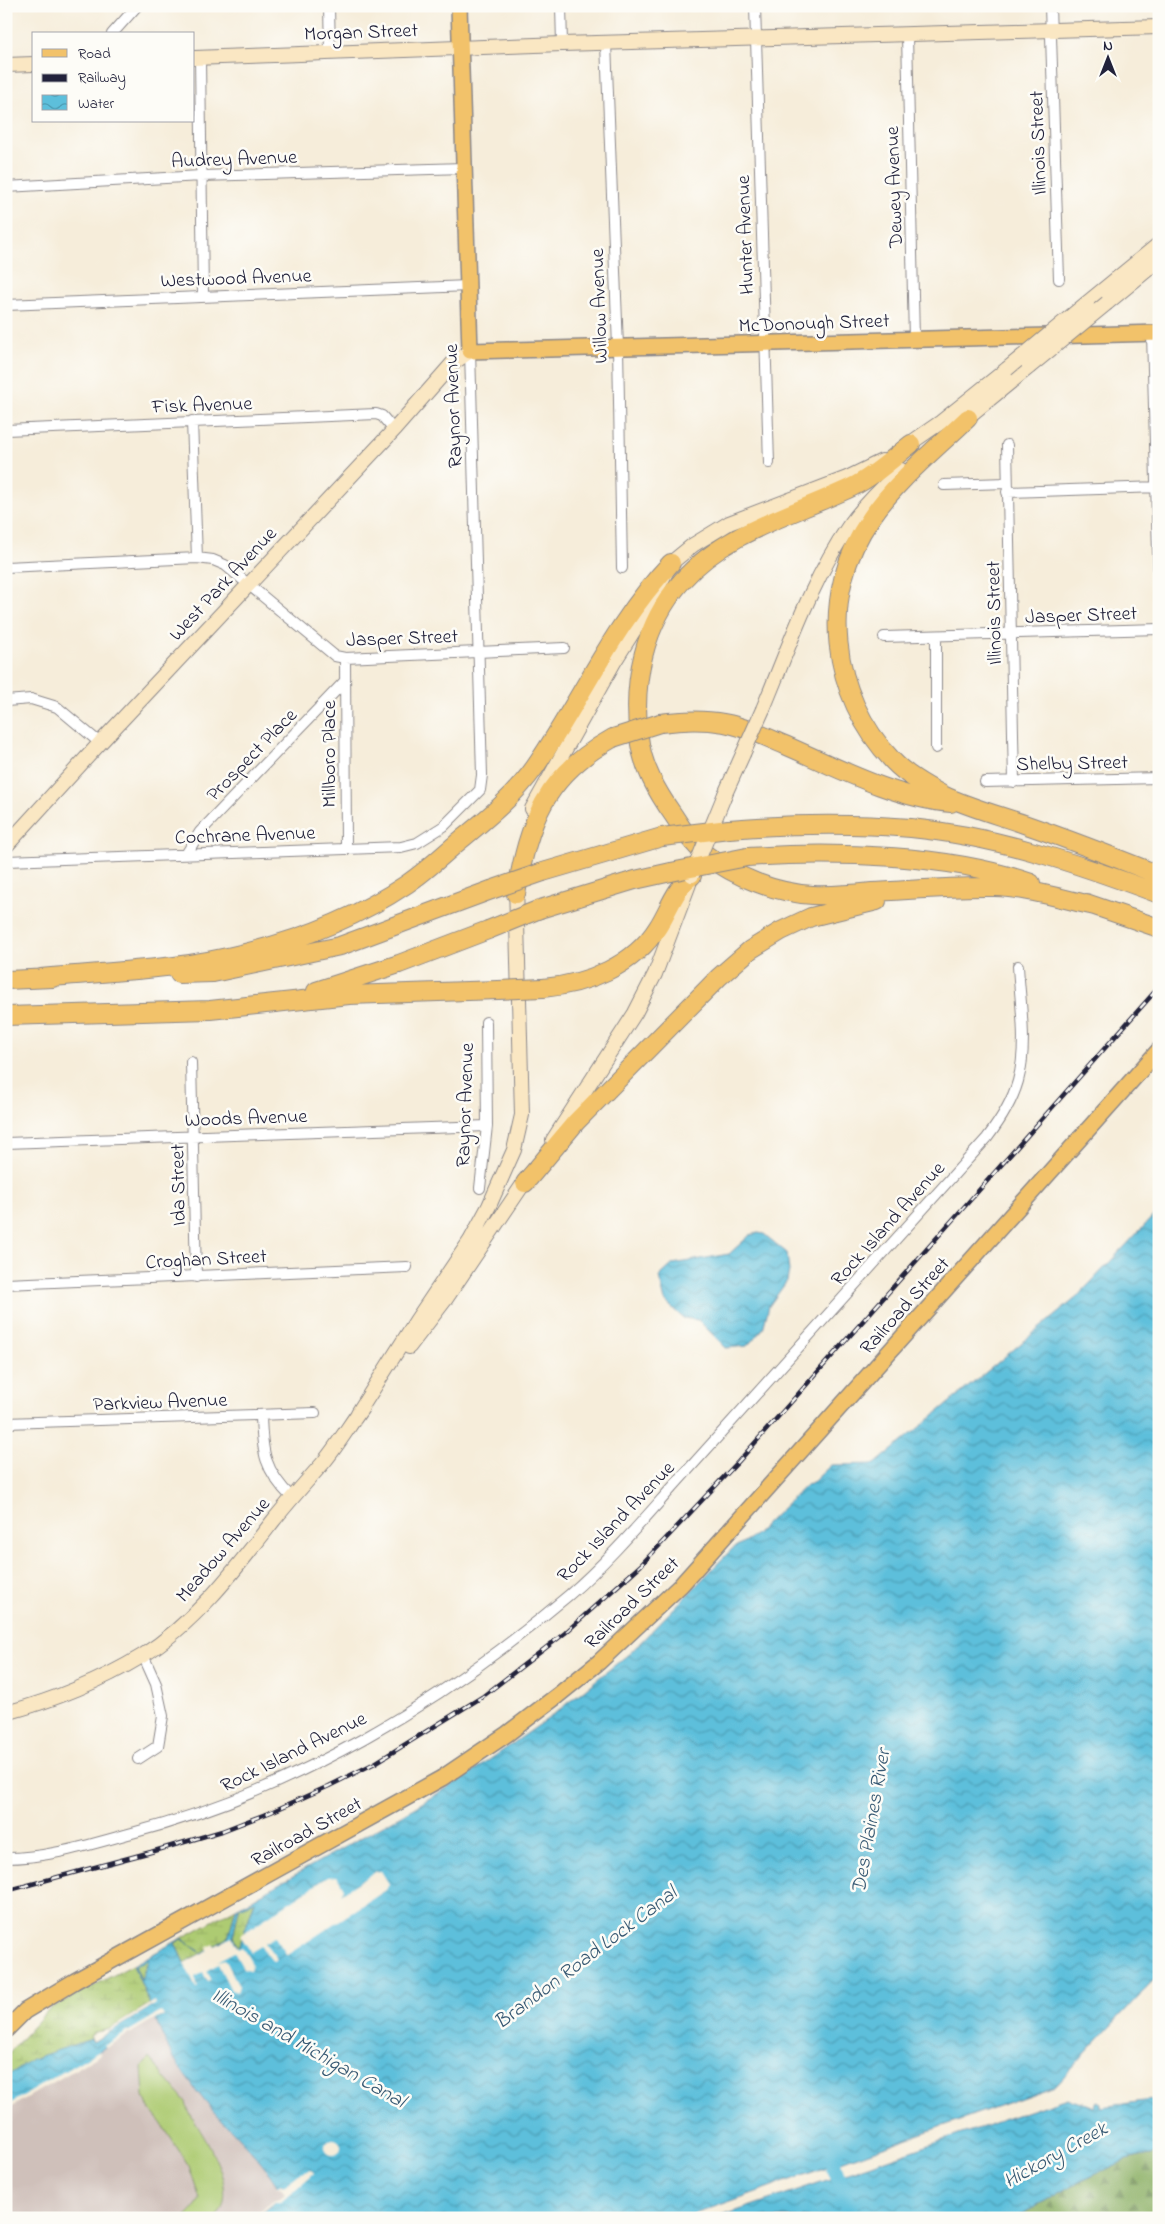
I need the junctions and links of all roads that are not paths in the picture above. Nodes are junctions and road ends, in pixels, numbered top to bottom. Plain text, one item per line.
1 (137, 6) edge
2 (329, 6) edge
3 (458, 6) edge
4 (561, 6) edge
5 (754, 6) edge
6 (1050, 6) edge
7 (1159, 27) edge
8 (1051, 30) junction
9 (114, 32) edge
10 (907, 35) junction
11 (756, 39) junction
12 (562, 44) junction
13 (606, 44) junction
14 (460, 48) junction
15 (330, 52) junction
16 (197, 58) edge
17 (32, 64) edge
18 (6, 65) edge
19 (464, 168) junction
20 (201, 176) junction
21 (6, 187) edge
22 (1159, 244) edge
23 (1159, 260) edge
24 (1059, 279) dead end
25 (468, 286) junction
26 (203, 296) junction
27 (6, 305) edge
28 (1155, 333) edge
29 (914, 339) junction
30 (765, 344) junction
31 (618, 347) junction
32 (470, 352) junction
33 (968, 418) junction
34 (192, 421) junction
35 (6, 430) edge
36 (394, 430) junction
37 (911, 444) junction
38 (1007, 444) dead end
39 (768, 463) dead end
40 (944, 485) dead end
41 (1007, 487) junction
42 (1157, 488) edge
43 (196, 558) junction
44 (671, 564) junction
45 (6, 567) edge
46 (622, 568) dead end
47 (247, 585) junction
48 (1159, 592) edge
49 (1159, 629) edge
50 (1011, 634) junction
51 (936, 636) junction
52 (884, 637) dead end
53 (564, 648) dead end
54 (479, 651) junction
55 (345, 658) junction
56 (345, 681) junction
57 (6, 701) edge
58 (100, 742) junction
59 (936, 748) dead end
60 (1159, 778) edge
61 (985, 782) dead end
62 (1014, 782) junction
63 (470, 802) joint
64 (968, 805) junction
65 (6, 846) edge
66 (346, 849) junction
67 (187, 853) junction
68 (6, 861) edge
69 (1159, 875) edge
70 (692, 876) junction
71 (953, 887) junction
72 (516, 894) junction
73 (1159, 894) edge
74 (1095, 906) junction
75 (1157, 927) edge
76 (1018, 966) dead end
77 (41, 978) junction
78 (6, 980) edge
79 (287, 1000) junction
80 (6, 1016) edge
81 (486, 1022) dead end
82 (1159, 1050) edge
83 (191, 1062) dead end
84 (487, 1126) junction
85 (193, 1136) junction
86 (6, 1143) edge
87 (525, 1183) junction
88 (480, 1188) dead end
89 (407, 1266) dead end
90 (196, 1276) junction
91 (6, 1284) edge
92 (315, 1413) dead end
93 (358, 1414) junction
94 (261, 1415) junction
95 (6, 1424) edge
96 (292, 1498) junction
97 (143, 1655) junction
98 (6, 1713) edge
99 (138, 1759) dead end
100 (6, 1858) edge
101 (6, 2030) edge

1 - 9 street
2 - 15 street
3 - 14 main road, Raynor Avenue
4 - 12 street
5 - 11 street, Hunter Avenue
6 - 8 street, Illinois Street
7 - 8 street, Morgan Street
8 - 10 street, Morgan Street
8 - 24 street, Illinois Street
10 - 11 street, Morgan Street
10 - 29 street, Dewey Avenue
11 - 13 street, Morgan Street
11 - 30 street, Hunter Avenue
12 - 13 street, Morgan Street
12 - 14 street, Morgan Street
13 - 31 street, Willow Avenue
14 - 15 street, Morgan Street
14 - 19 main road, Raynor Avenue
15 - 16 street, Morgan Street
16 - 20 street
17 - 18 street
19 - 20 street, Audrey Avenue
19 - 25 main road, Raynor Avenue
20 - 21 street, Audrey Avenue
20 - 26 street
22 - 37 street, bridge
23 - 33 street, bridge
25 - 26 street, Westwood Avenue
25 - 32 main road, Raynor Avenue
26 - 27 street, Westwood Avenue
28 - 29 main road, McDonough Street
28 - 42 street
29 - 30 main road, McDonough Street
30 - 31 main road, McDonough Street
30 - 39 street, Hunter Avenue
31 - 32 main road, McDonough Street
31 - 46 street, Willow Avenue
32 - 36 street, West Park Avenue
32 - 54 street, Raynor Avenue
33 - 64 highway
33 - 70 street, bridge
34 - 35 street, Fisk Avenue
34 - 36 street, Fisk Avenue
34 - 43 street
36 - 47 street, West Park Avenue
37 - 44 street
37 - 71 highway
38 - 41 street, Illinois Street
40 - 41 street
41 - 42 street
41 - 50 street, Illinois Street
42 - 48 street
43 - 45 street, Jasper Street
43 - 47 street, Jasper Street
44 - 72 street
44 - 77 highway
47 - 55 street, Jasper Street
47 - 58 street, West Park Avenue
49 - 50 street, Jasper Street
50 - 51 street, Jasper Street
50 - 62 street, Illinois Street
51 - 52 street, Jasper Street
51 - 59 street
53 - 54 street, Jasper Street
54 - 55 street, Jasper Street
54 - 63 street, Raynor Avenue
55 - 56 street, Millboro Place
56 - 66 street, Millboro Place
56 - 67 street, Prospect Place
57 - 58 street
58 - 65 street, West Park Avenue
60 - 62 street, Shelby Street
61 - 62 street, Shelby Street
63 - 66 street, Cochrane Avenue
64 - 69 highway
64 - 72 highway, bridge
66 - 67 street, Cochrane Avenue
67 - 68 street, Cochrane Avenue
70 - 79 highway, bridge
70 - 87 street
71 - 74 highway
71 - 87 highway
72 - 93 street
73 - 77 highway, bridge
74 - 75 highway
74 - 79 highway, bridge
76 - 100 street, Rock Island Avenue
77 - 78 highway
79 - 80 highway
81 - 84 street, Raynor Avenue
82 - 101 main road, Railroad Street
83 - 85 street, Ida Street
84 - 85 street, Woods Avenue
84 - 88 street, Raynor Avenue
85 - 86 street, Woods Avenue
85 - 90 street, Ida Street
87 - 93 street
89 - 90 street, Croghan Street
90 - 91 street, Croghan Street
92 - 94 street, Parkview Avenue
93 - 96 street, Meadow Avenue
94 - 95 street, Parkview Avenue
94 - 96 street
96 - 97 street, Meadow Avenue
97 - 98 street, Meadow Avenue
97 - 99 street

